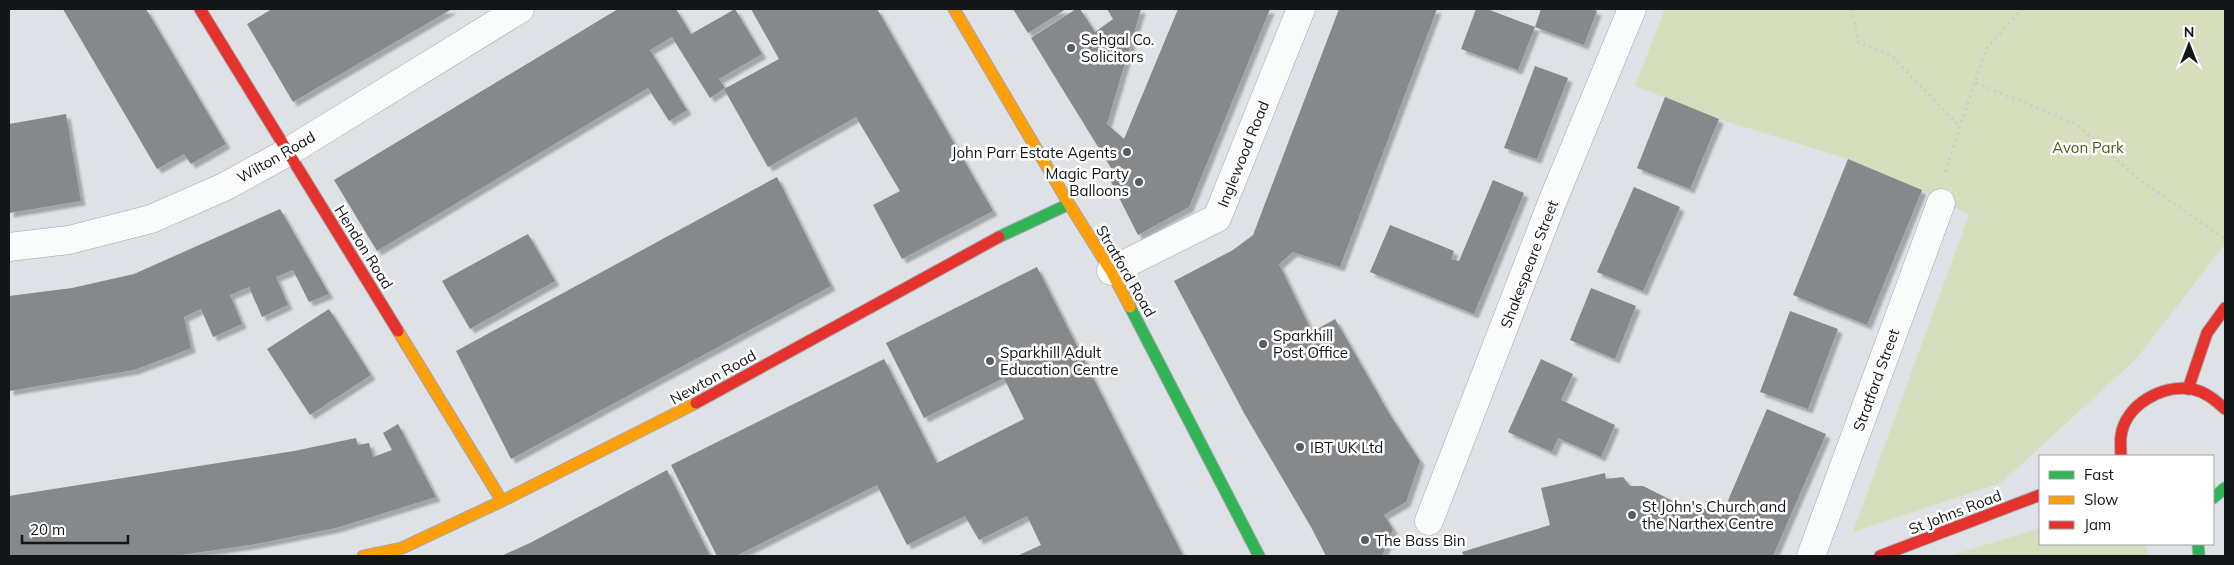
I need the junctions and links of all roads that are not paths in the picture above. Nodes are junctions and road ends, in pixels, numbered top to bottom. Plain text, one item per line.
1 (200, 9) edge
2 (520, 9) edge
3 (954, 9) edge
4 (1301, 9) edge
5 (1632, 9) edge
6 (288, 152) junction
7 (1941, 203) road end
8 (1069, 204) junction
9 (9, 247) edge
10 (1111, 271) junction
11 (2225, 308) edge
12 (2188, 388) junction
13 (2225, 409) edge
14 (2121, 455) edge
15 (2225, 488) edge
16 (2039, 495) edge
17 (2214, 497) edge
18 (502, 501) junction
19 (1429, 521) dead end
20 (363, 556) edge
21 (1259, 556) edge
22 (1811, 556) edge
23 (1880, 556) edge

1 - 6 main road, Hendon Road
2 - 6 street, Wilton Road
3 - 8 main road, Stratford Road
4 - 10 street, Inglewood Road
5 - 19 street, Shakespeare Street
6 - 9 street, Wilton Road
6 - 18 main road, Hendon Road
7 - 22 street, Stratford Street
8 - 10 main road, Stratford Road
8 - 18 main road, Newton Road
10 - 21 main road, Stratford Road
11 - 12 main road
12 - 13 main road
12 - 14 main road
15 - 17 main road
16 - 23 main road, St Johns Road
18 - 20 main road, Newton Road

